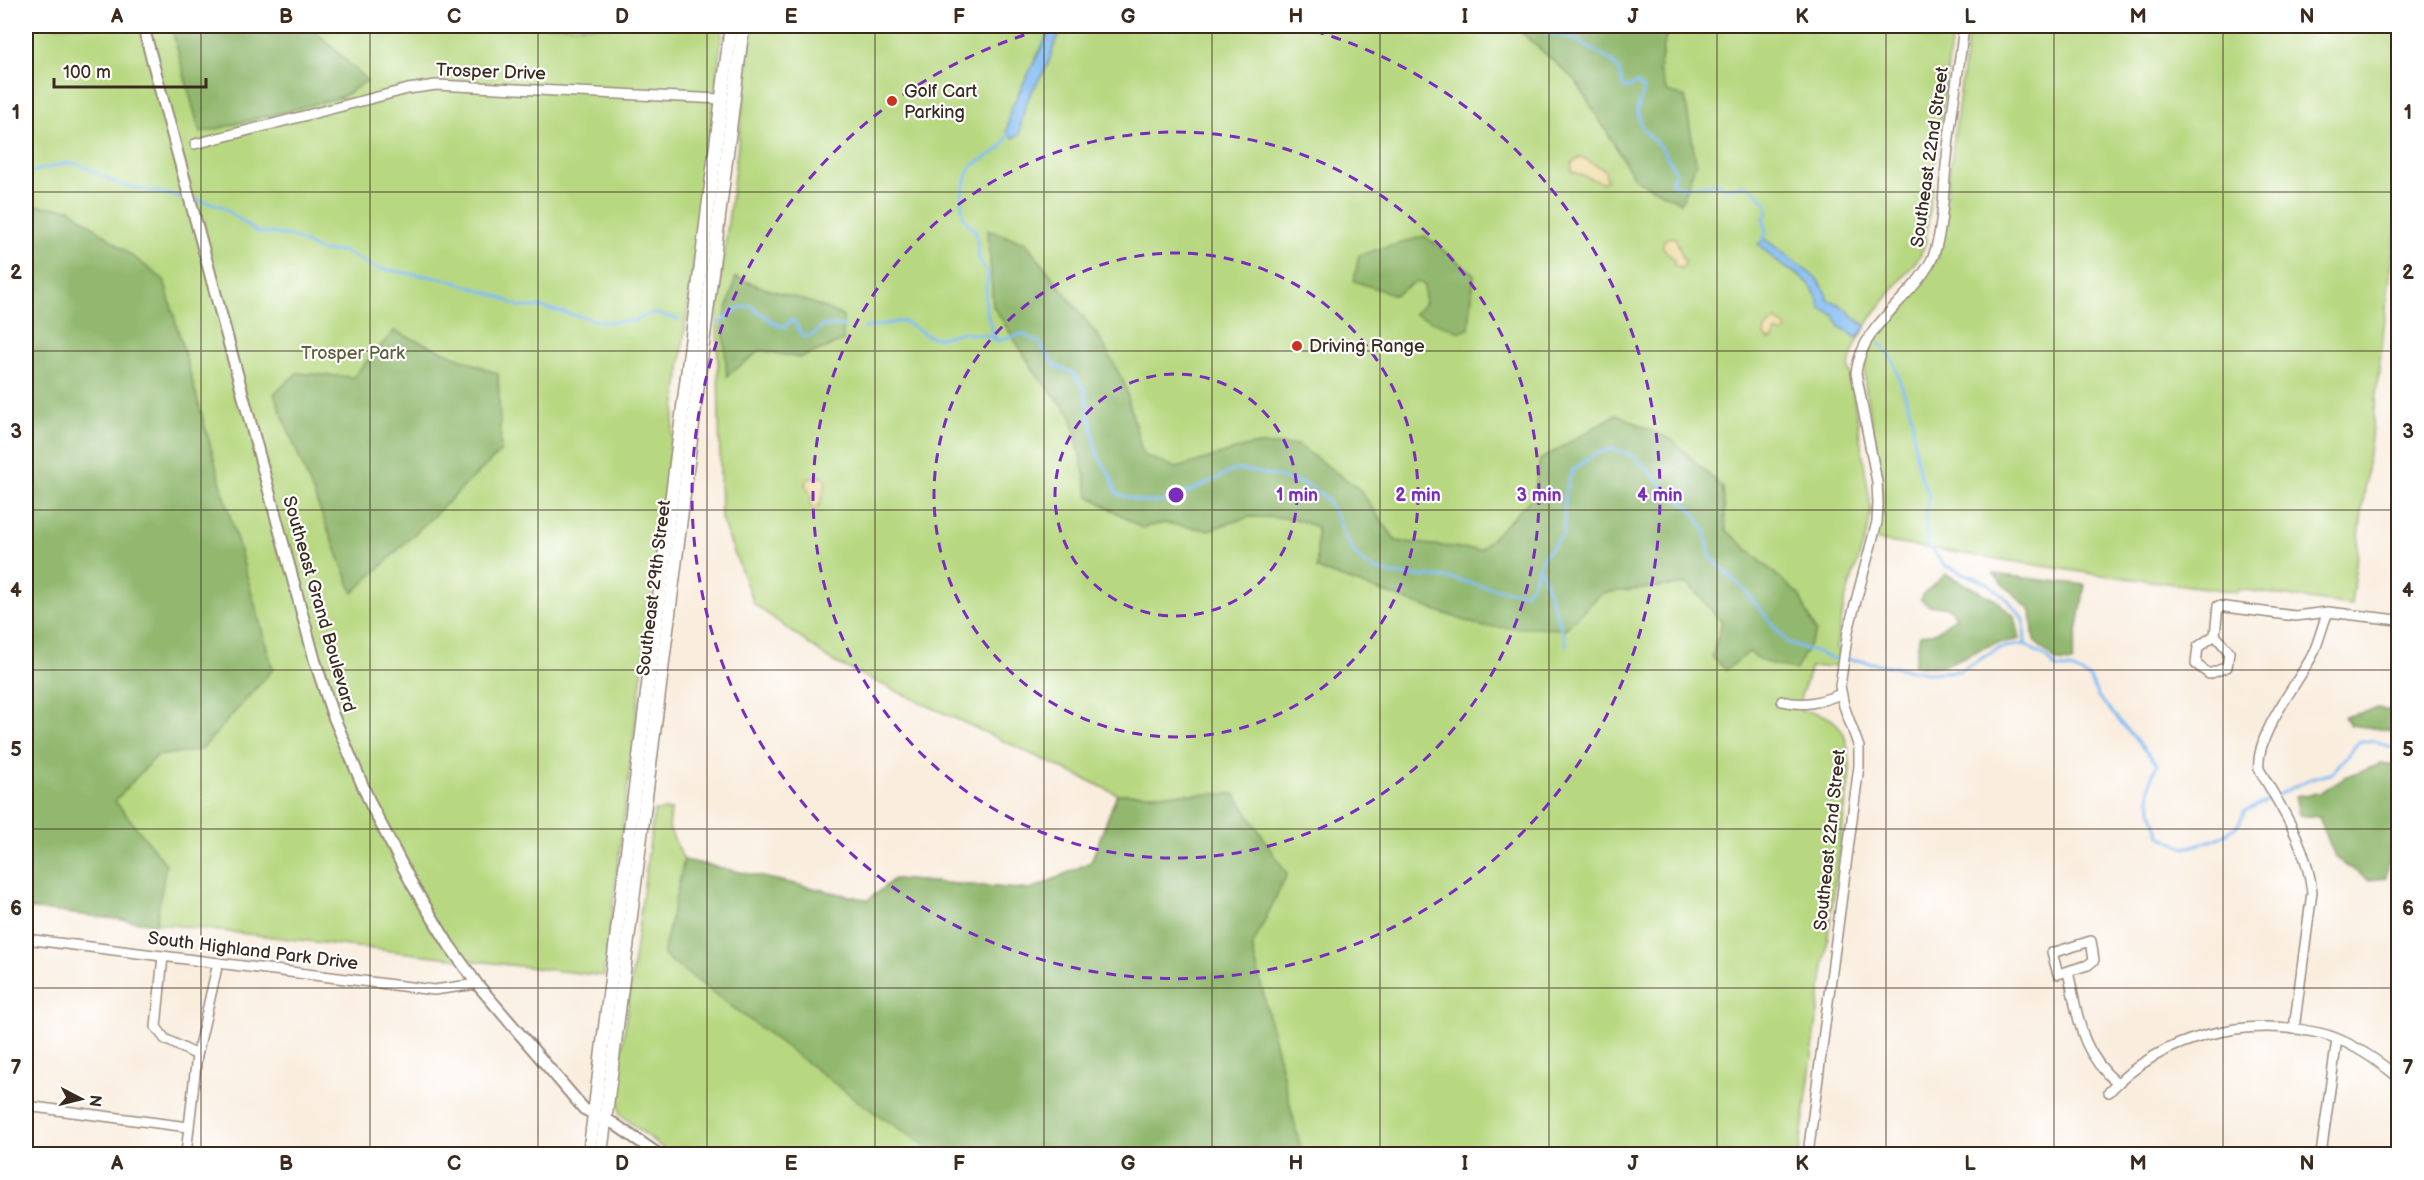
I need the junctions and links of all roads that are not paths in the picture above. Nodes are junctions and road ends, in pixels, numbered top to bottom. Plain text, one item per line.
1 (143, 26) edge
2 (730, 26) edge
3 (742, 26) edge
4 (1964, 26) edge
5 (727, 99) junction
6 (195, 144) dead end
7 (2328, 612) junction
8 (2398, 620) edge
9 (2215, 635) dead end
10 (1841, 694) junction
11 (1782, 701) dead end
12 (26, 939) edge
13 (163, 956) junction
14 (218, 963) junction
15 (2068, 972) junction
16 (477, 984) junction
17 (2294, 1029) junction
18 (2337, 1039) junction
19 (197, 1054) junction
20 (2398, 1077) edge
21 (2117, 1083) junction
22 (2109, 1092) dead end
23 (26, 1106) edge
24 (599, 1116) junction
25 (188, 1127) junction
26 (186, 1155) edge
27 (589, 1155) edge
28 (601, 1155) edge
29 (658, 1155) edge
30 (1808, 1155) edge
31 (2321, 1155) edge

1 - 16 street, Southeast Grand Boulevard
2 - 5 main road, Southeast 29th Street
3 - 5 main road, Southeast 29th Street
4 - 10 street, Southeast 22nd Street
5 - 6 street, Trosper Drive
5 - 24 main road, Southeast 29th Street
7 - 8 street
7 - 9 street
7 - 17 street
10 - 11 street
10 - 30 street, Southeast 22nd Street
12 - 13 street, South Highland Park Drive
13 - 14 street, South Highland Park Drive
13 - 19 street
14 - 16 street, South Highland Park Drive
14 - 19 street
15 - 15 street
15 - 21 street
16 - 24 street, Southeast Grand Boulevard
17 - 18 street
17 - 21 street
18 - 20 street
18 - 31 street
19 - 25 street
21 - 22 street
23 - 25 street
24 - 27 main road, Southeast 29th Street
24 - 28 main road, Southeast 29th Street
24 - 29 street, Southeast Grand Boulevard
25 - 26 street

